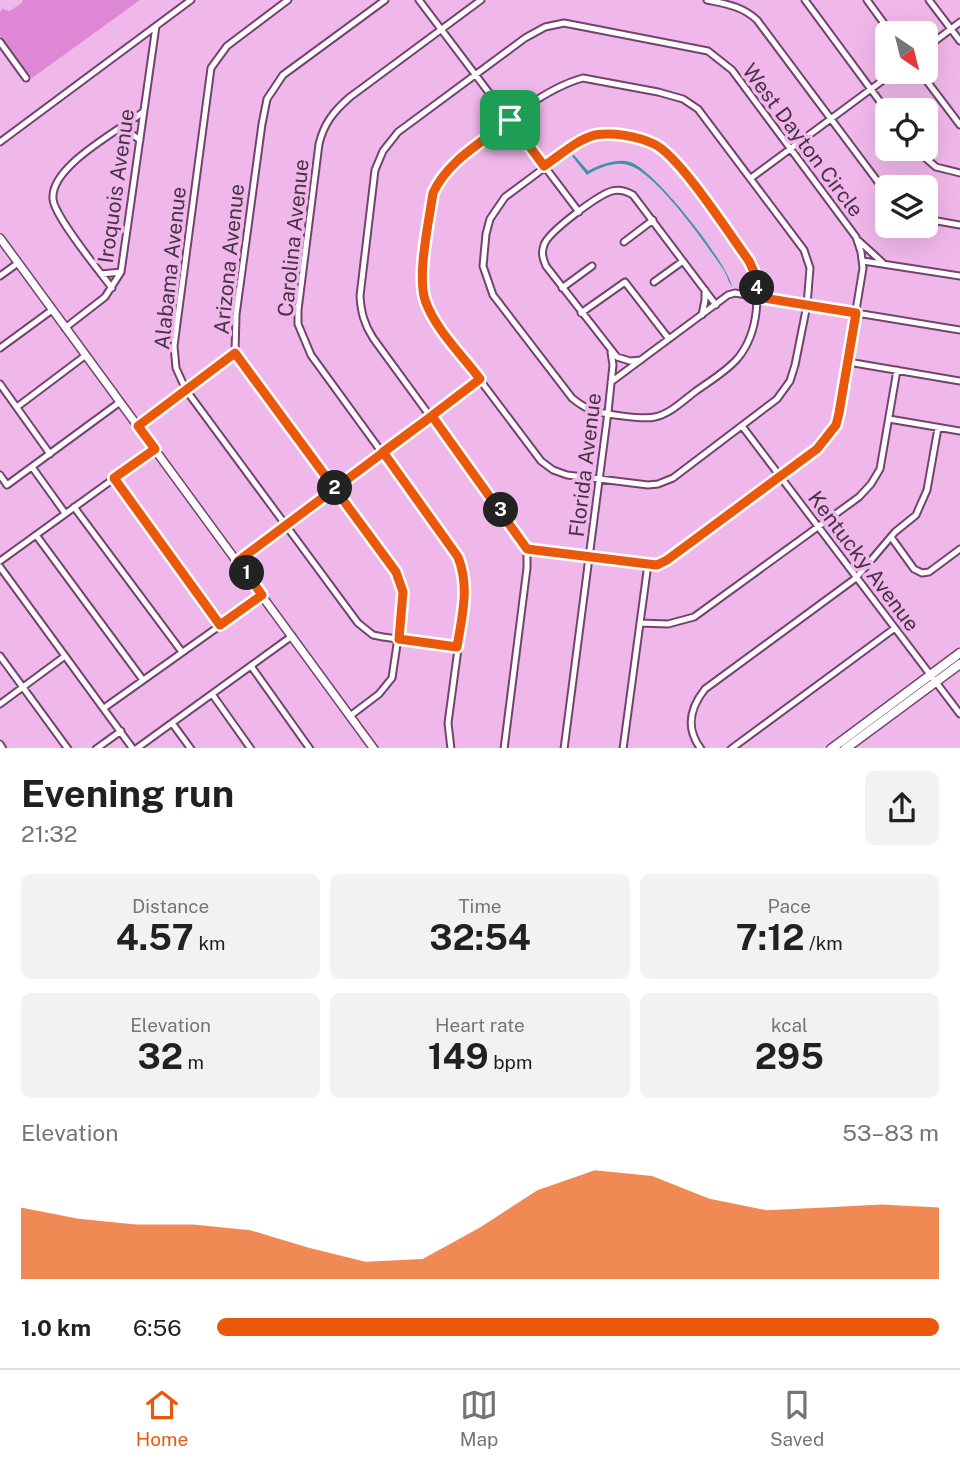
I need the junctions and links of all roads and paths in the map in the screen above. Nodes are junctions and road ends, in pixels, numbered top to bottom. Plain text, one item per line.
1 (191, 0) edge
2 (288, 0) edge
3 (385, 0) edge
4 (419, 0) edge
5 (481, 0) edge
6 (708, 0) edge
7 (805, 0) edge
8 (867, 0) edge
9 (929, 0) edge
10 (882, 21) edge
11 (960, 22) edge
12 (156, 26) junction
13 (951, 29) junction
14 (442, 30) junction
15 (938, 39) edge
16 (960, 41) edge
17 (1, 44) edge
18 (476, 75) junction
19 (26, 78) dead end
20 (878, 84) edge
21 (929, 84) edge
22 (871, 89) junction
23 (878, 98) edge
24 (143, 112) junction
25 (831, 119) junction
26 (510, 120) junction
27 (960, 125) edge
28 (123, 128) junction
29 (140, 140) junction
30 (0, 142) edge
31 (791, 149) junction
32 (929, 161) edge
33 (544, 166) junction
34 (960, 173) edge
35 (751, 178) junction
36 (875, 178) edge
37 (579, 212) junction
38 (653, 220) junction
39 (938, 221) edge
40 (960, 225) edge
41 (856, 237) junction
42 (0, 238) edge
43 (624, 242) dead end
44 (683, 261) junction
45 (863, 261) junction
46 (18, 263) junction
47 (883, 263) junction
48 (592, 266) dead end
49 (121, 272) junction
50 (101, 274) junction
51 (0, 276) edge
52 (960, 276) edge
53 (654, 282) dead end
54 (113, 288) junction
55 (562, 288) junction
56 (704, 289) junction
57 (757, 297) junction
58 (716, 305) junction
59 (807, 305) junction
60 (52, 310) junction
61 (582, 313) junction
62 (856, 313) junction
63 (702, 315) junction
64 (65, 328) junction
65 (960, 330) edge
66 (669, 339) junction
67 (0, 348) edge
68 (611, 351) junction
69 (235, 353) junction
70 (86, 355) junction
71 (641, 360) junction
72 (848, 362) junction
73 (897, 370) junction
74 (480, 379) junction
75 (960, 381) edge
76 (611, 382) junction
77 (0, 384) edge
78 (186, 390) junction
79 (120, 402) junction
80 (17, 407) junction
81 (608, 412) junction
82 (432, 416) junction
83 (889, 419) junction
84 (138, 426) junction
85 (742, 426) junction
86 (938, 428) junction
87 (960, 431) edge
88 (155, 449) junction
89 (383, 452) junction
90 (50, 454) junction
91 (32, 467) junction
92 (0, 475) edge
93 (780, 477) junction
94 (114, 478) junction
95 (599, 478) junction
96 (335, 488) junction
97 (74, 507) junction
98 (65, 513) junction
99 (286, 525) junction
100 (817, 527) junction
101 (36, 535) junction
102 (891, 537) junction
103 (527, 549) junction
104 (960, 549) edge
105 (589, 557) junction
106 (0, 561) edge
107 (238, 561) junction
108 (648, 564) junction
109 (0, 567) edge
110 (856, 578) junction
111 (262, 595) junction
112 (640, 623) junction
113 (220, 625) junction
114 (895, 628) junction
115 (292, 636) junction
116 (399, 639) junction
117 (457, 647) junction
118 (182, 652) junction
119 (960, 653) edge
120 (0, 656) edge
121 (65, 656) junction
122 (960, 664) edge
123 (251, 666) junction
124 (933, 678) junction
125 (143, 680) junction
126 (23, 687) junction
127 (212, 694) junction
128 (0, 704) edge
129 (104, 708) junction
130 (960, 714) edge
131 (350, 716) junction
132 (172, 723) junction
133 (121, 731) junction
134 (0, 744) edge
135 (3, 748) edge
136 (68, 748) edge
137 (96, 748) edge
138 (135, 748) edge
139 (191, 748) edge
140 (251, 748) edge
141 (310, 748) edge
142 (374, 748) edge
143 (451, 748) edge
144 (504, 748) edge
145 (564, 748) edge
146 (623, 748) edge
147 (701, 748) edge
148 (731, 748) edge
149 (831, 748) edge
150 (845, 748) edge

1 - 12 street
2 - 78 street, Alabama Avenue
3 - 69 street, Arizona Avenue
4 - 14 street
5 - 14 street, Carolina Avenue
6 - 25 street
7 - 22 street
8 - 10 street
9 - 13 street
11 - 13 street
12 - 24 street, Iroquois Avenue
12 - 30 street
13 - 15 street
13 - 16 street
14 - 18 street
14 - 89 street, Carolina Avenue
17 - 19 street
18 - 26 street
18 - 31 street, West Dayton Circle
18 - 82 street, West Dayton Circle
20 - 22 street
21 - 27 street
22 - 23 street
22 - 25 street
24 - 28 street
24 - 29 street, Iroquois Avenue
25 - 31 street
25 - 36 street
26 - 33 street
26 - 35 street
26 - 74 street
28 - 29 street
28 - 50 street
29 - 49 street, Iroquois Avenue
31 - 35 street
31 - 41 street, West Dayton Circle
32 - 34 street
33 - 37 street
33 - 57 street
33 - 81 street
35 - 59 street
37 - 38 street
37 - 55 street
38 - 43 street
38 - 44 street
39 - 40 street
41 - 45 street, West Dayton Circle
41 - 47 street
42 - 46 main road
44 - 53 street
44 - 56 street
45 - 47 street
45 - 62 street, West Dayton Circle
46 - 51 street
46 - 60 main road
47 - 52 street
48 - 55 street
49 - 50 street
49 - 54 street, Iroquois Avenue
50 - 54 street
54 - 64 street, Iroquois Avenue
55 - 61 street
56 - 58 street
56 - 63 street
57 - 58 street
57 - 59 street
57 - 81 street
58 - 63 street
59 - 62 street
59 - 85 street
60 - 64 main road
60 - 67 street
61 - 66 street
61 - 68 street
62 - 65 street
62 - 72 street, West Dayton Circle
63 - 66 street
64 - 70 main road
66 - 71 street
68 - 71 street
68 - 76 street, Florida Avenue
69 - 78 street
69 - 96 street, Arizona Avenue
70 - 79 main road
70 - 80 street
71 - 76 street
72 - 73 street
72 - 93 street, West Dayton Circle
73 - 75 street
73 - 83 street
74 - 82 street
74 - 95 street
76 - 81 street, Florida Avenue
77 - 80 street
78 - 84 street
78 - 99 street, Alabama Avenue
79 - 84 main road
79 - 90 street
80 - 90 street
81 - 95 street, Florida Avenue
82 - 89 street
82 - 103 street, West Dayton Circle
83 - 86 street
83 - 100 street
84 - 88 main road
85 - 93 street, Kentucky Avenue
85 - 95 street
86 - 87 street
86 - 102 street
88 - 94 street
88 - 107 main road
89 - 96 street
89 - 117 street, Carolina Avenue
90 - 91 street
91 - 92 street
91 - 98 street
93 - 100 street, Kentucky Avenue
93 - 108 street, West Dayton Circle
94 - 97 street
94 - 113 street
95 - 105 street, Florida Avenue
96 - 99 street
96 - 116 street, Arizona Avenue
97 - 98 street
97 - 118 street
98 - 101 street
99 - 107 street
99 - 116 street, Alabama Avenue
100 - 110 street, Kentucky Avenue
100 - 112 street
101 - 106 street
101 - 125 street
102 - 104 street
102 - 110 street
103 - 105 street
103 - 144 street
105 - 108 street
105 - 145 street, Florida Avenue
107 - 111 main road
108 - 112 street
109 - 121 street
110 - 114 street, Kentucky Avenue
110 - 147 street
111 - 113 street
111 - 115 main road
112 - 146 street
113 - 118 street
114 - 124 street, Kentucky Avenue
114 - 148 street
115 - 123 street
115 - 131 main road
116 - 117 street, Alabama Avenue
116 - 131 street, Arizona Avenue
117 - 143 street, Carolina Avenue
118 - 125 street
119 - 124 main road
120 - 126 street
121 - 126 street
121 - 129 street
122 - 124 main road
123 - 127 street
123 - 141 street
124 - 130 street, Kentucky Avenue
124 - 149 main road
124 - 150 main road
125 - 129 street
126 - 128 street
126 - 136 street
127 - 132 street
127 - 140 street
129 - 133 street
131 - 142 main road
132 - 138 street
132 - 139 street
133 - 137 street
133 - 138 street
134 - 135 street

